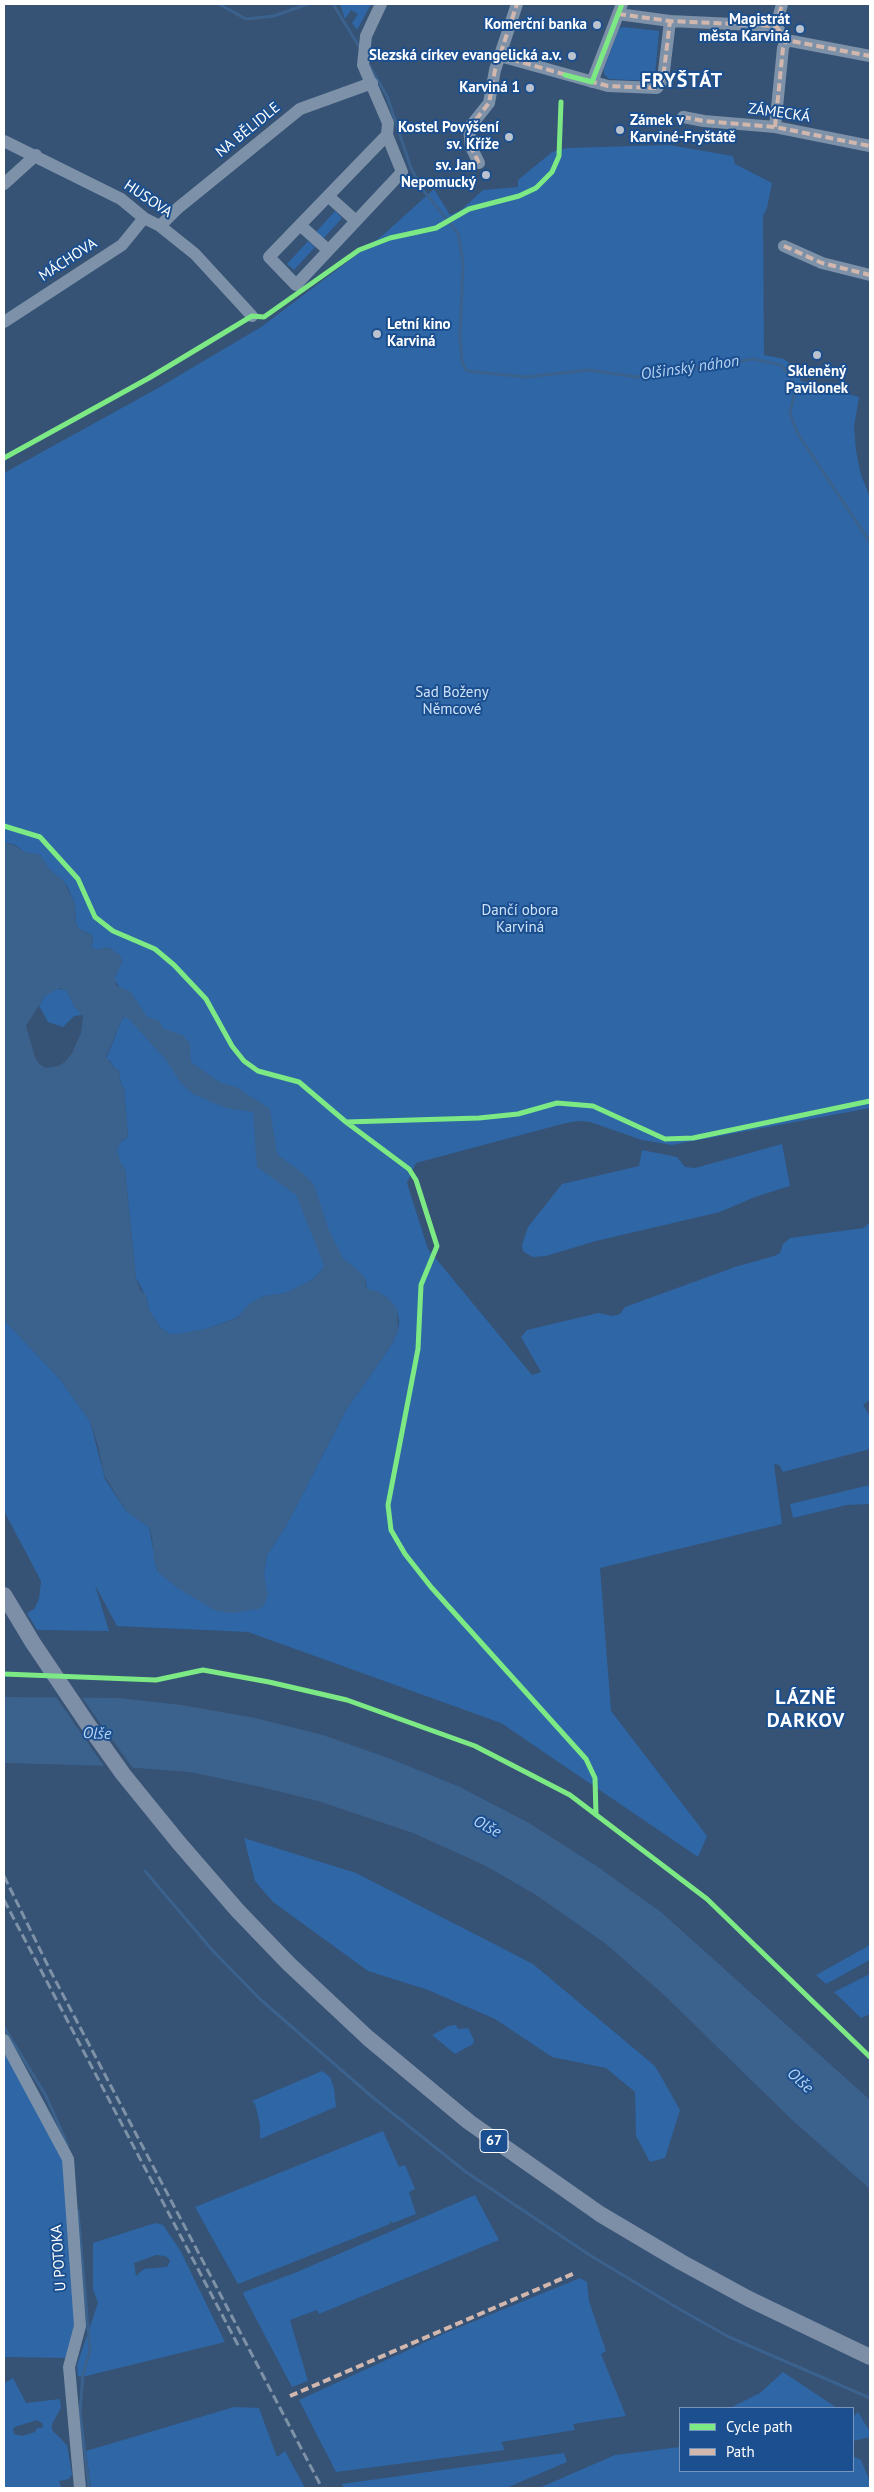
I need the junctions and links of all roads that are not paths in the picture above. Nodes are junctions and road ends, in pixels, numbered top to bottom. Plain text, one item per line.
1 (381, 4) edge
2 (517, 4) edge
3 (782, 4) edge
4 (620, 9) edge
5 (670, 21) junction
6 (776, 26) junction
7 (786, 40) junction
8 (500, 56) junction
9 (870, 56) edge
10 (592, 82) junction
11 (372, 83) junction
12 (683, 117) dead end
13 (775, 127) junction
14 (388, 129) junction
15 (4, 141) edge
16 (870, 146) edge
17 (36, 156) junction
18 (479, 164) dead end
19 (4, 184) edge
20 (328, 196) junction
21 (144, 218) junction
22 (356, 221) junction
23 (300, 225) junction
24 (160, 226) junction
25 (784, 246) dead end
26 (328, 250) junction
27 (870, 275) edge
28 (252, 316) dead end
29 (4, 322) edge
30 (4, 1595) edge
31 (4, 2040) edge
32 (870, 2357) edge
33 (80, 2488) edge

1 - 11 street
2 - 8 street
3 - 6 street
4 - 5 street
4 - 10 street
5 - 6 street
5 - 10 street
6 - 7 street
7 - 9 street
7 - 13 street
8 - 10 street
8 - 18 street
11 - 14 street
11 - 24 street, NA BĚLIDLE
12 - 13 street, ZÁMECKÁ
13 - 16 street, ZÁMECKÁ
14 - 20 street
14 - 22 street
15 - 17 street, HUSOVA
17 - 19 street
17 - 21 street, HUSOVA
20 - 22 street
20 - 23 street
21 - 24 street, HUSOVA
21 - 29 street, MÁCHOVA
22 - 26 street
23 - 26 street
23 - 26 street
24 - 28 street, HUSOVA
25 - 27 street
30 - 32 main road, 67
31 - 33 street, U POTOKA

